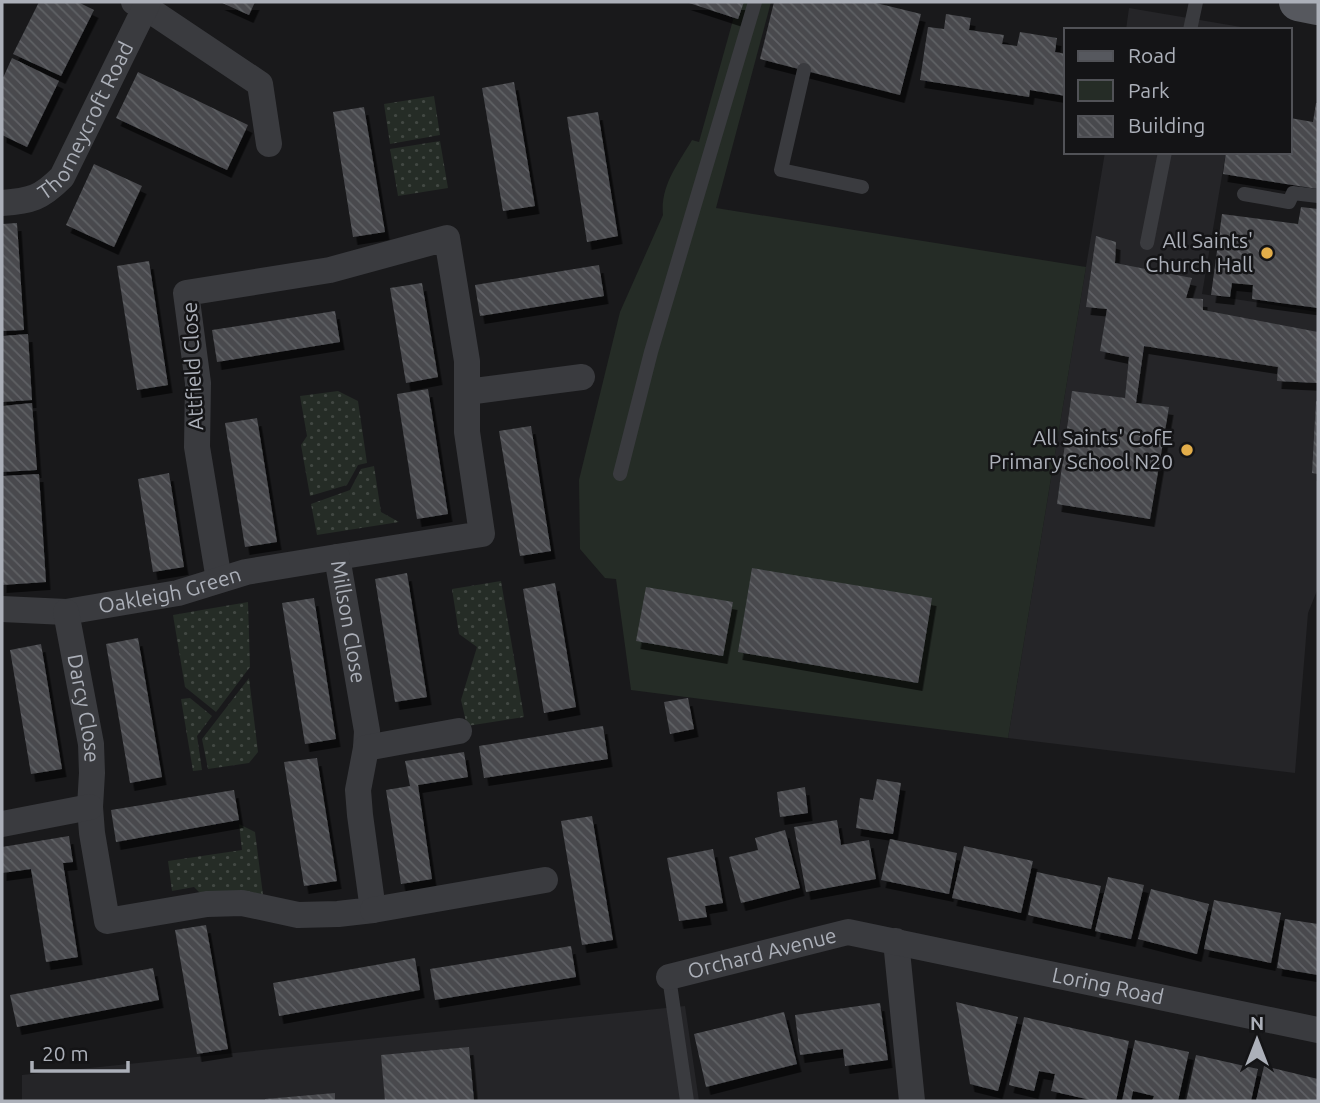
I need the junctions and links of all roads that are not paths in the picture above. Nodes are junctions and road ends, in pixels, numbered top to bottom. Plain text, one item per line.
1 (755, 2) edge
2 (1196, 2) edge
3 (1298, 2) edge
4 (142, 3) edge
5 (1318, 6) edge
6 (1190, 28) edge
7 (804, 70) dead end
8 (269, 144) dead end
9 (1165, 154) edge
10 (862, 187) dead end
11 (1244, 194) dead end
12 (1318, 196) edge
13 (2, 203) edge
14 (1147, 243) dead end
15 (582, 377) dead end
16 (467, 392) junction
17 (620, 474) dead end
18 (337, 557) junction
19 (219, 580) junction
20 (2, 609) edge
21 (66, 612) junction
22 (459, 731) dead end
23 (366, 748) junction
24 (90, 807) junction
25 (2, 824) edge
26 (545, 880) dead end
27 (373, 910) junction
28 (896, 941) junction
29 (669, 977) joint
30 (1318, 1030) edge
31 (687, 1101) edge
32 (912, 1101) edge

1 - 17 lane
2 - 6 lane
3 - 5 main road
4 - 8 street, Thorneycroft Road
4 - 13 street, Thorneycroft Road
7 - 10 lane
9 - 14 lane
11 - 12 lane
15 - 16 street
16 - 18 street, Millson Close
16 - 19 street, Attfield Close
18 - 19 street, Oakleigh Green
18 - 23 street, Millson Close
19 - 21 street, Oakleigh Green
20 - 21 street, Oakleigh Green
21 - 24 street, Darcy Close
22 - 23 street
23 - 27 street, Millson Close
24 - 25 street
24 - 27 street, Darcy Close
26 - 27 street
28 - 29 street, Orchard Avenue
28 - 30 street, Loring Road
28 - 32 street
29 - 31 lane

